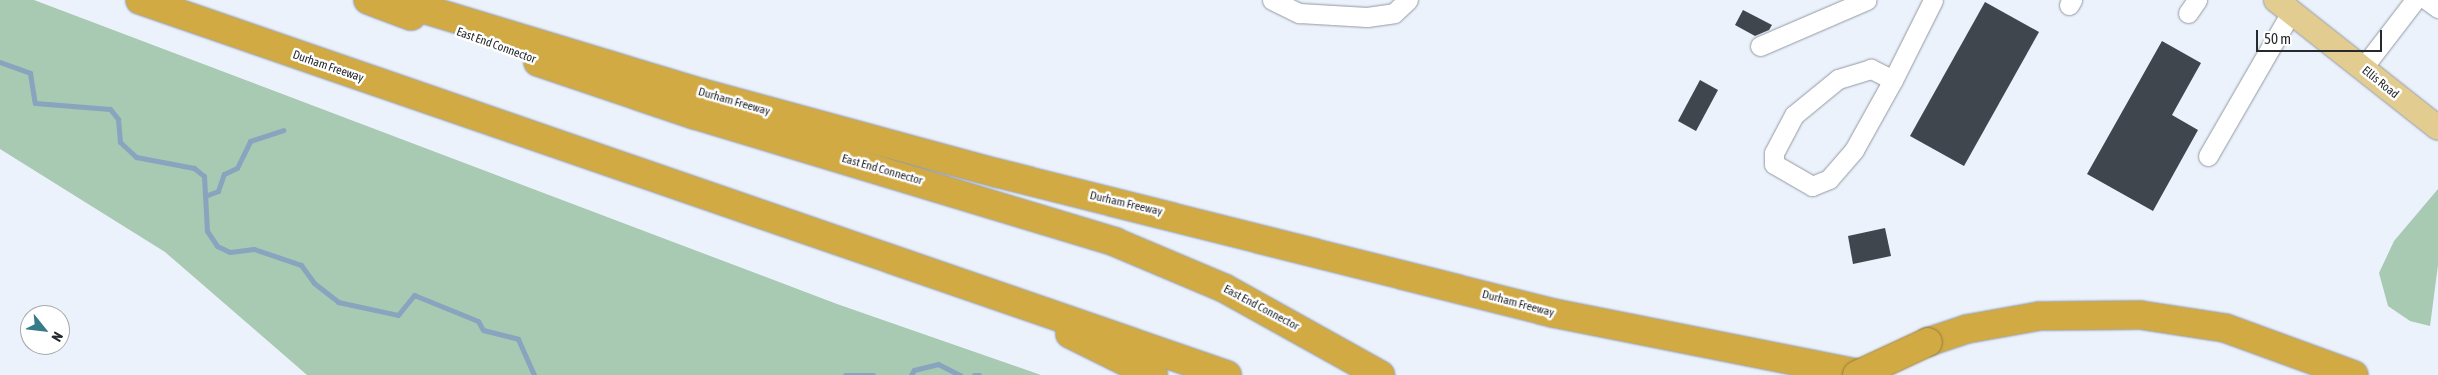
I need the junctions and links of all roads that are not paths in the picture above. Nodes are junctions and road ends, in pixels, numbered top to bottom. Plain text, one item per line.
1 (140, 0) edge
2 (368, 0) edge
3 (394, 0) edge
4 (1408, 0) edge
5 (1868, 0) edge
6 (1933, 0) edge
7 (2415, 0) edge
8 (2427, 0) edge
9 (1282, 3) edge
10 (2284, 6) edge
11 (2438, 8) edge
12 (1760, 46) dead end
13 (2362, 69) junction
14 (1893, 80) junction
15 (2438, 128) edge
16 (2208, 156) dead end
17 (939, 273) junction
18 (1153, 375) edge
19 (1227, 375) edge
20 (1380, 375) edge
21 (1857, 375) edge
22 (1866, 375) edge
23 (2354, 375) edge

1 - 17 highway, Durham Freeway
2 - 20 highway, East End Connector
3 - 22 highway, Durham Freeway
4 - 9 lane
5 - 12 lane
6 - 14 lane
7 - 13 lane
8 - 11 lane
10 - 13 main road, Ellis Road
10 - 16 lane
13 - 15 main road, Ellis Road
14 - 14 lane
17 - 18 highway
17 - 19 highway, Durham Freeway
21 - 23 highway, bridge

